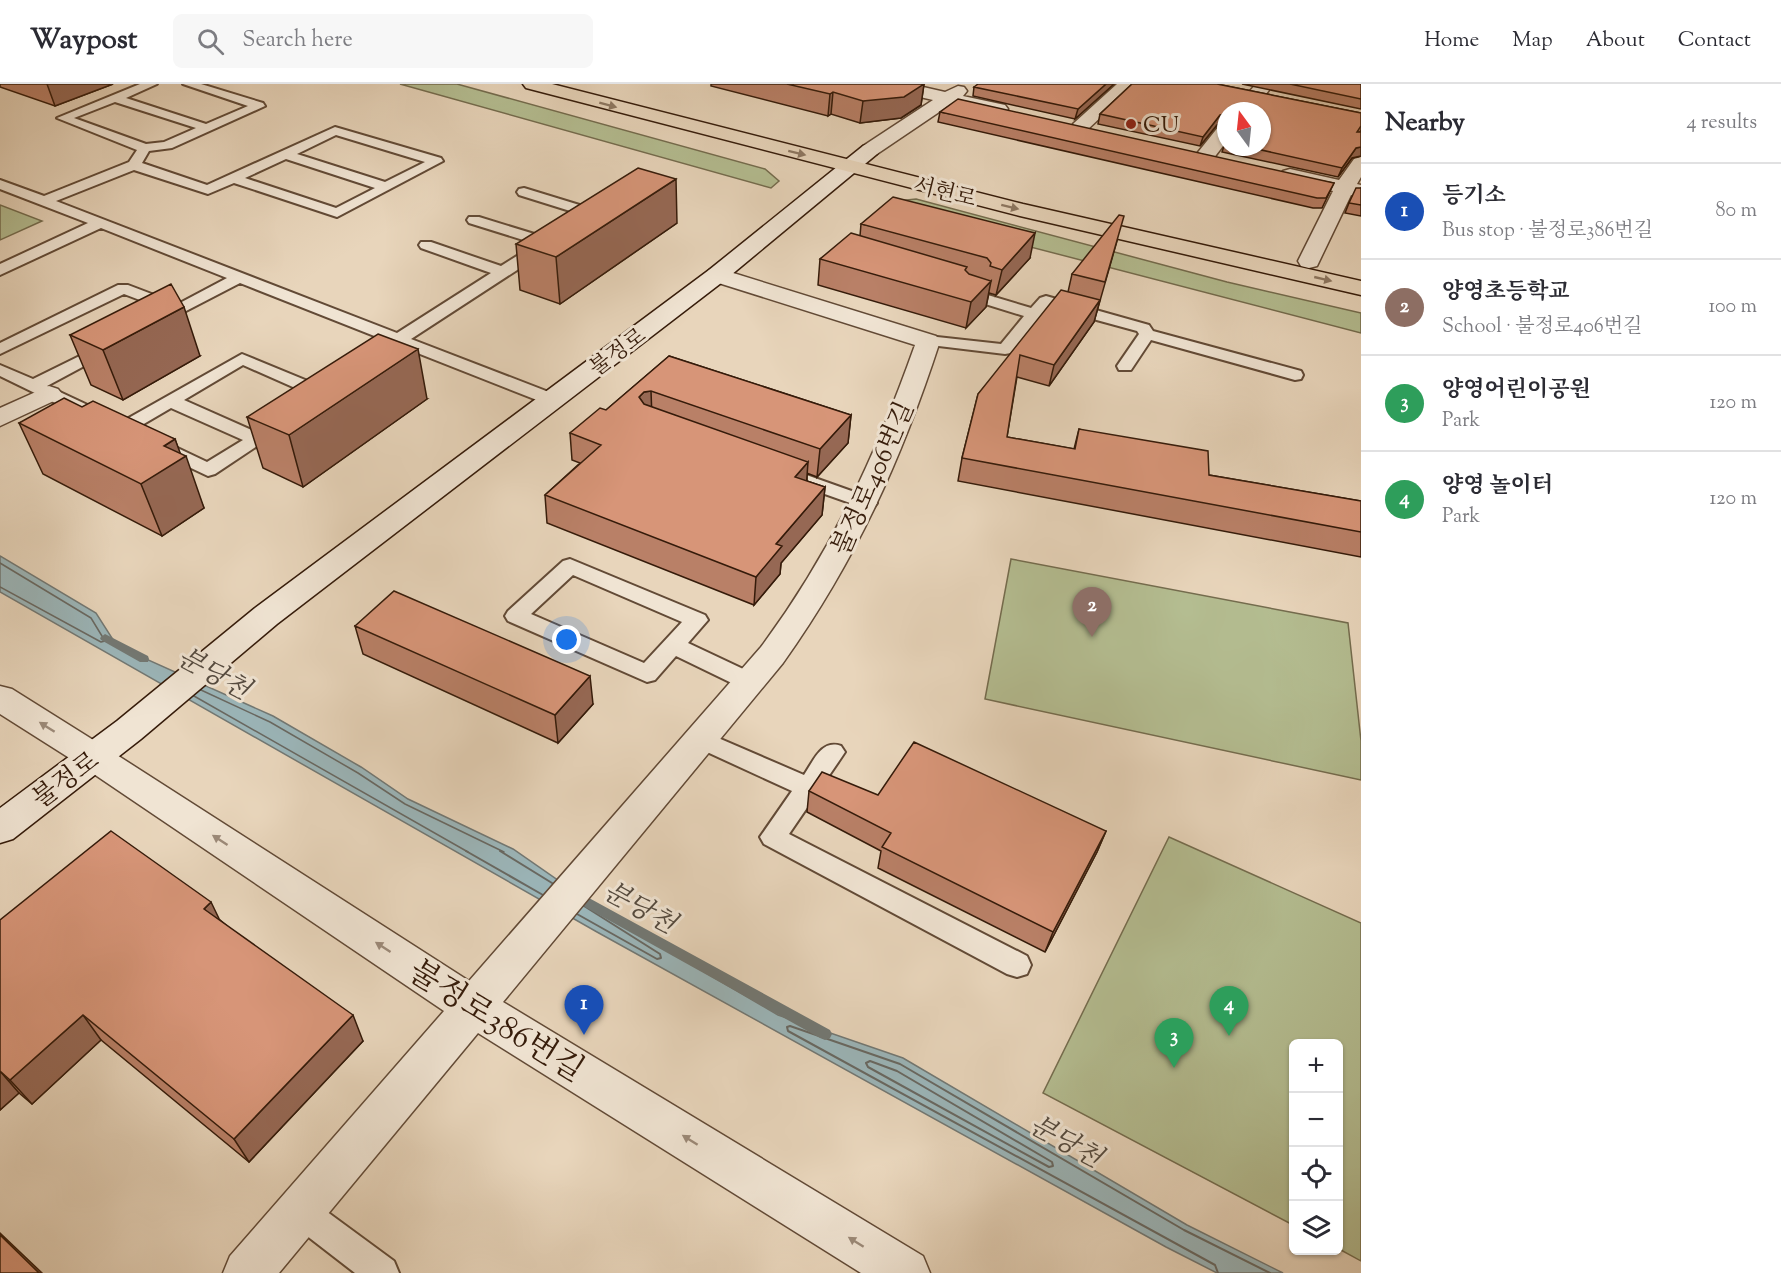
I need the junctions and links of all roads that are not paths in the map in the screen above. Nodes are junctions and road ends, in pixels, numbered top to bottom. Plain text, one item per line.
1 (151, 84) edge
2 (189, 84) edge
3 (532, 84) edge
4 (887, 84) edge
5 (966, 84) edge
6 (1127, 84) edge
7 (1260, 89) edge
8 (1236, 90) edge
9 (114, 98) junction
10 (949, 98) junction
11 (1279, 99) edge
12 (1249, 102) edge
13 (1014, 113) edge
14 (1058, 123) edge
15 (207, 128) junction
16 (1080, 128) junction
17 (1103, 132) edge
18 (1217, 141) edge
19 (145, 148) junction
20 (870, 150) junction
21 (1183, 150) edge
22 (285, 154) junction
23 (1206, 154) junction
24 (849, 156) junction
25 (892, 156) dead end
26 (1229, 160) edge
27 (1361, 163) edge
28 (134, 165) junction
29 (936, 168) dead end
30 (1275, 171) edge
31 (232, 178) junction
32 (0, 184) edge
33 (386, 187) junction
34 (1352, 190) edge
35 (525, 192) dead end
36 (44, 201) junction
37 (474, 219) dead end
38 (100, 223) junction
39 (576, 225) edge
40 (426, 245) dead end
41 (1309, 261) junction
42 (0, 270) edge
43 (503, 272) junction
44 (1361, 272) edge
45 (717, 275) junction
46 (239, 278) junction
47 (954, 283) edge
48 (1361, 288) edge
49 (178, 310) junction
50 (1034, 314) junction
51 (147, 326) edge
52 (1147, 334) junction
53 (126, 337) edge
54 (928, 341) junction
55 (399, 346) junction
56 (0, 349) edge
57 (1125, 366) dead end
58 (0, 370) edge
59 (1295, 375) dead end
60 (345, 384) edge
61 (42, 390) junction
62 (326, 395) junction
63 (553, 400) junction
64 (171, 401) junction
65 (0, 418) edge
66 (113, 423) junction
67 (256, 440) junction
68 (780, 472) edge
69 (867, 503) junction
70 (674, 646) junction
71 (750, 682) junction
72 (0, 698) edge
73 (702, 740) junction
74 (833, 752) dead end
75 (94, 757) junction
76 (808, 788) junction
77 (0, 828) edge
78 (1017, 965) dead end
79 (487, 991) junction
80 (300, 1211) junction
81 (247, 1273) edge
82 (382, 1273) edge
83 (906, 1273) edge

1 - 9 lane
2 - 15 lane
3 -> 24 main road, 서현로
4 - 10 street
5 - 10 street, 불정로
6 - 16 street
7 - 8 street
7 - 11 street
7 - 12 street
9 - 15 lane
9 - 19 lane
10 - 13 street
10 - 20 street, 불정로
14 - 16 street
15 - 19 lane
16 - 17 street
18 - 23 street
19 - 28 lane
20 - 24 street, 불정로
20 - 25 main road, 서현로
21 - 23 street
22 - 31 lane
22 - 33 lane
22 - 33 lane
23 - 26 street
24 - 45 street, 불정로
24 -> 48 main road, 서현로
27 - 34 street
28 - 31 lane
28 - 36 lane
29 - 41 main road, 서현로
30 - 34 street
31 - 33 lane
32 - 36 lane
34 - 41 street
35 - 39 lane
36 - 38 lane
37 - 43 lane
38 - 42 lane
38 - 46 lane
40 - 43 lane
41 - 44 main road, 서현로
43 - 55 lane
45 - 54 street
45 - 63 street, 불정로
46 - 49 lane
46 - 55 lane
47 - 50 lane
49 - 51 lane
49 - 56 lane
50 - 52 lane
50 - 54 lane
52 - 57 lane
52 - 59 lane
53 - 61 lane
54 - 69 street, 불정로406번길
55 - 63 lane
58 - 61 lane
60 - 62 lane
61 - 65 street
61 - 66 lane
62 - 64 lane
62 - 67 lane
63 - 75 street, 불정로
64 - 66 lane
64 - 67 lane
66 - 67 lane
68 - 69 lane
69 - 71 street, 불정로406번길
70 - 70 lane
70 - 71 lane
71 - 73 street, 불정로406번길
75 -> 72 street, 불정로386번길
73 - 76 lane
73 - 79 street, 불정로406번길
74 - 76 lane
75 - 77 street, 불정로
79 -> 75 street, 불정로386번길
76 - 78 lane
79 - 80 street, 불정로406번길
83 -> 79 street, 불정로386번길
80 - 81 street, 불정로406번길
80 - 82 lane

